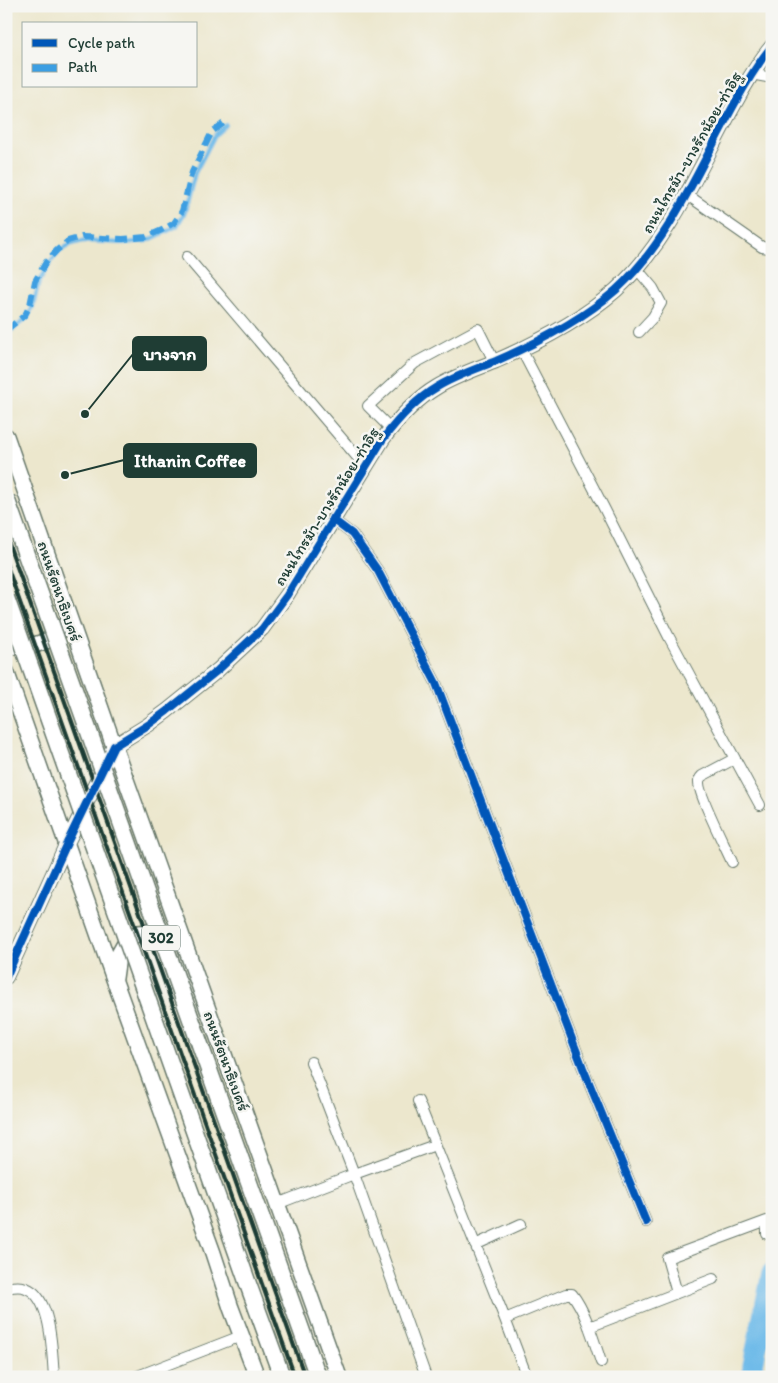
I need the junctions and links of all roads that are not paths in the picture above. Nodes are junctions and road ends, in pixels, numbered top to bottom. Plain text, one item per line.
1 (772, 46) edge
2 (752, 74) junction
3 (772, 78) edge
4 (686, 194) junction
5 (772, 245) edge
6 (187, 257) dead end
7 (637, 268) junction
8 (639, 332) dead end
9 (520, 349) junction
10 (494, 361) junction
11 (390, 429) junction
12 (6, 436) edge
13 (365, 466) junction
14 (6, 498) edge
15 (332, 519) junction
16 (6, 598) edge
17 (68, 614) junction
18 (6, 643) edge
19 (8, 680) edge
20 (114, 746) junction
21 (734, 759) junction
22 (760, 805) dead end
23 (67, 843) junction
24 (732, 862) dead end
25 (188, 953) junction
26 (6, 977) edge
27 (114, 979) junction
28 (311, 1062) dead end
29 (418, 1101) dead end
30 (435, 1145) junction
31 (354, 1174) junction
32 (278, 1204) junction
33 (646, 1222) dead end
34 (521, 1224) dead end
35 (767, 1234) dead end
36 (475, 1245) junction
37 (714, 1279) dead end
38 (6, 1288) edge
39 (677, 1293) junction
40 (505, 1319) junction
41 (589, 1327) junction
42 (241, 1336) junction
43 (601, 1362) dead end
44 (54, 1377) edge
45 (135, 1377) edge
46 (257, 1377) edge
47 (282, 1377) edge
48 (318, 1377) edge
49 (339, 1377) edge
50 (426, 1377) edge
51 (527, 1377) edge

1 - 2 street, ถนนไทรม้า-บางรักน้อย-ท่าอิฐ
2 - 3 street
2 - 4 street, ถนนไทรม้า-บางรักน้อย-ท่าอิฐ
4 - 5 street
4 - 7 street, ถนนไทรม้า-บางรักน้อย-ท่าอิฐ
6 - 13 street
7 - 8 street
7 - 9 street, ถนนไทรม้า-บางรักน้อย-ท่าอิฐ
9 - 10 street, ถนนไทรม้า-บางรักน้อย-ท่าอิฐ
9 - 21 street
10 - 11 street, ถนนไทรม้า-บางรักน้อย-ท่าอิฐ
10 - 11 street
11 - 13 street, ถนนไทรม้า-บางรักน้อย-ท่าอิฐ
12 - 17 main road, ถนนรัตนาธิเบศร์ / 302
13 - 15 street, ถนนไทรม้า-บางรักน้อย-ท่าอิฐ
14 - 48 main road, ถนนรัตนาธิเบศร์ / 302, bridge
15 - 20 street, ถนนไทรม้า-บางรักน้อย-ท่าอิฐ
15 - 33 street
16 - 47 main road, 302, bridge
17 - 18 main road
17 - 20 main road, ถนนรัตนาธิเบศร์ / 302
19 - 23 main road
20 - 23 street
20 - 25 main road, ถนนรัตนาธิเบศร์ / 302
21 - 22 street
21 - 24 street
23 - 26 street
23 - 27 main road
25 - 27 main road
25 - 32 main road, ถนนรัตนาธิเบศร์ / 302
27 - 42 main road
28 - 31 street
29 - 30 street
30 - 31 street
30 - 36 street
31 - 32 street
31 - 50 street
32 - 49 main road, ถนนรัตนาธิเบศร์ / 302
34 - 36 street
35 - 39 street
36 - 40 street
37 - 39 street
38 - 44 street
39 - 41 street
40 - 41 street
40 - 51 street
41 - 43 street
42 - 45 street
42 - 46 main road

